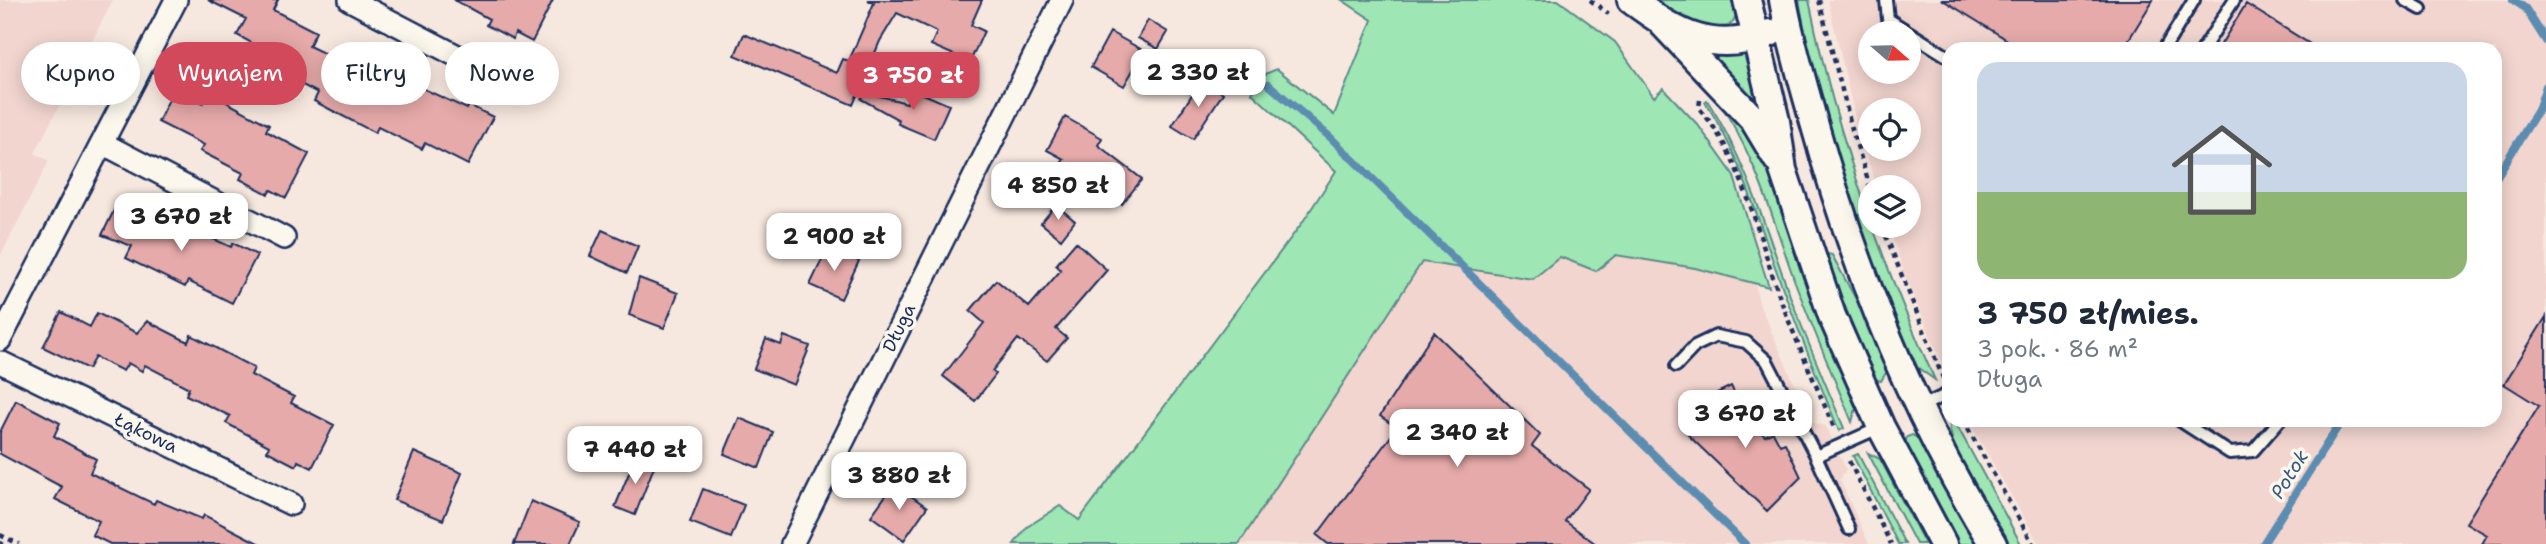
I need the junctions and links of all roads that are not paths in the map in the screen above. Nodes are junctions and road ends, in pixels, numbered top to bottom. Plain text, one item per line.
1 (176, 0) edge
2 (350, 0) edge
3 (1062, 0) edge
4 (1631, 0) edge
5 (1748, 0) edge
6 (1783, 0) edge
7 (1886, 0) edge
8 (2194, 0) edge
9 (2234, 0) edge
10 (2406, 0) edge
11 (2421, 9) dead end
12 (1663, 24) junction
13 (1788, 27) junction
14 (1755, 39) junction
15 (2168, 42) edge
16 (2207, 42) edge
17 (445, 50) edge
18 (1942, 53) edge
19 (102, 142) junction
20 (1783, 170) junction
21 (285, 238) dead end
22 (0, 340) edge
23 (0, 362) edge
24 (1676, 366) dead end
25 (1942, 397) edge
26 (1920, 407) junction
27 (1881, 427) junction
28 (2190, 427) edge
29 (2274, 427) edge
30 (1816, 456) junction
31 (291, 504) dead end
32 (1849, 529) dead end
33 (792, 544) edge
34 (1943, 544) edge
35 (1993, 544) edge

1 - 19 street
2 - 17 street
3 - 33 street, Długa
4 - 12 street
5 - 13 street
5 - 14 street
6 - 13 street
7 - 18 lane
8 - 15 lane
9 - 16 lane
10 - 11 lane
12 - 14 street
12 - 20 street
13 - 14 street
13 - 26 street
14 - 20 street
19 - 21 street
19 - 22 street
20 - 27 street
23 - 31 street, Łąkowa
24 - 30 lane
25 - 26 lane
26 - 27 street
26 - 35 street
27 - 30 lane
27 - 34 street
28 - 29 lane
30 - 32 lane

